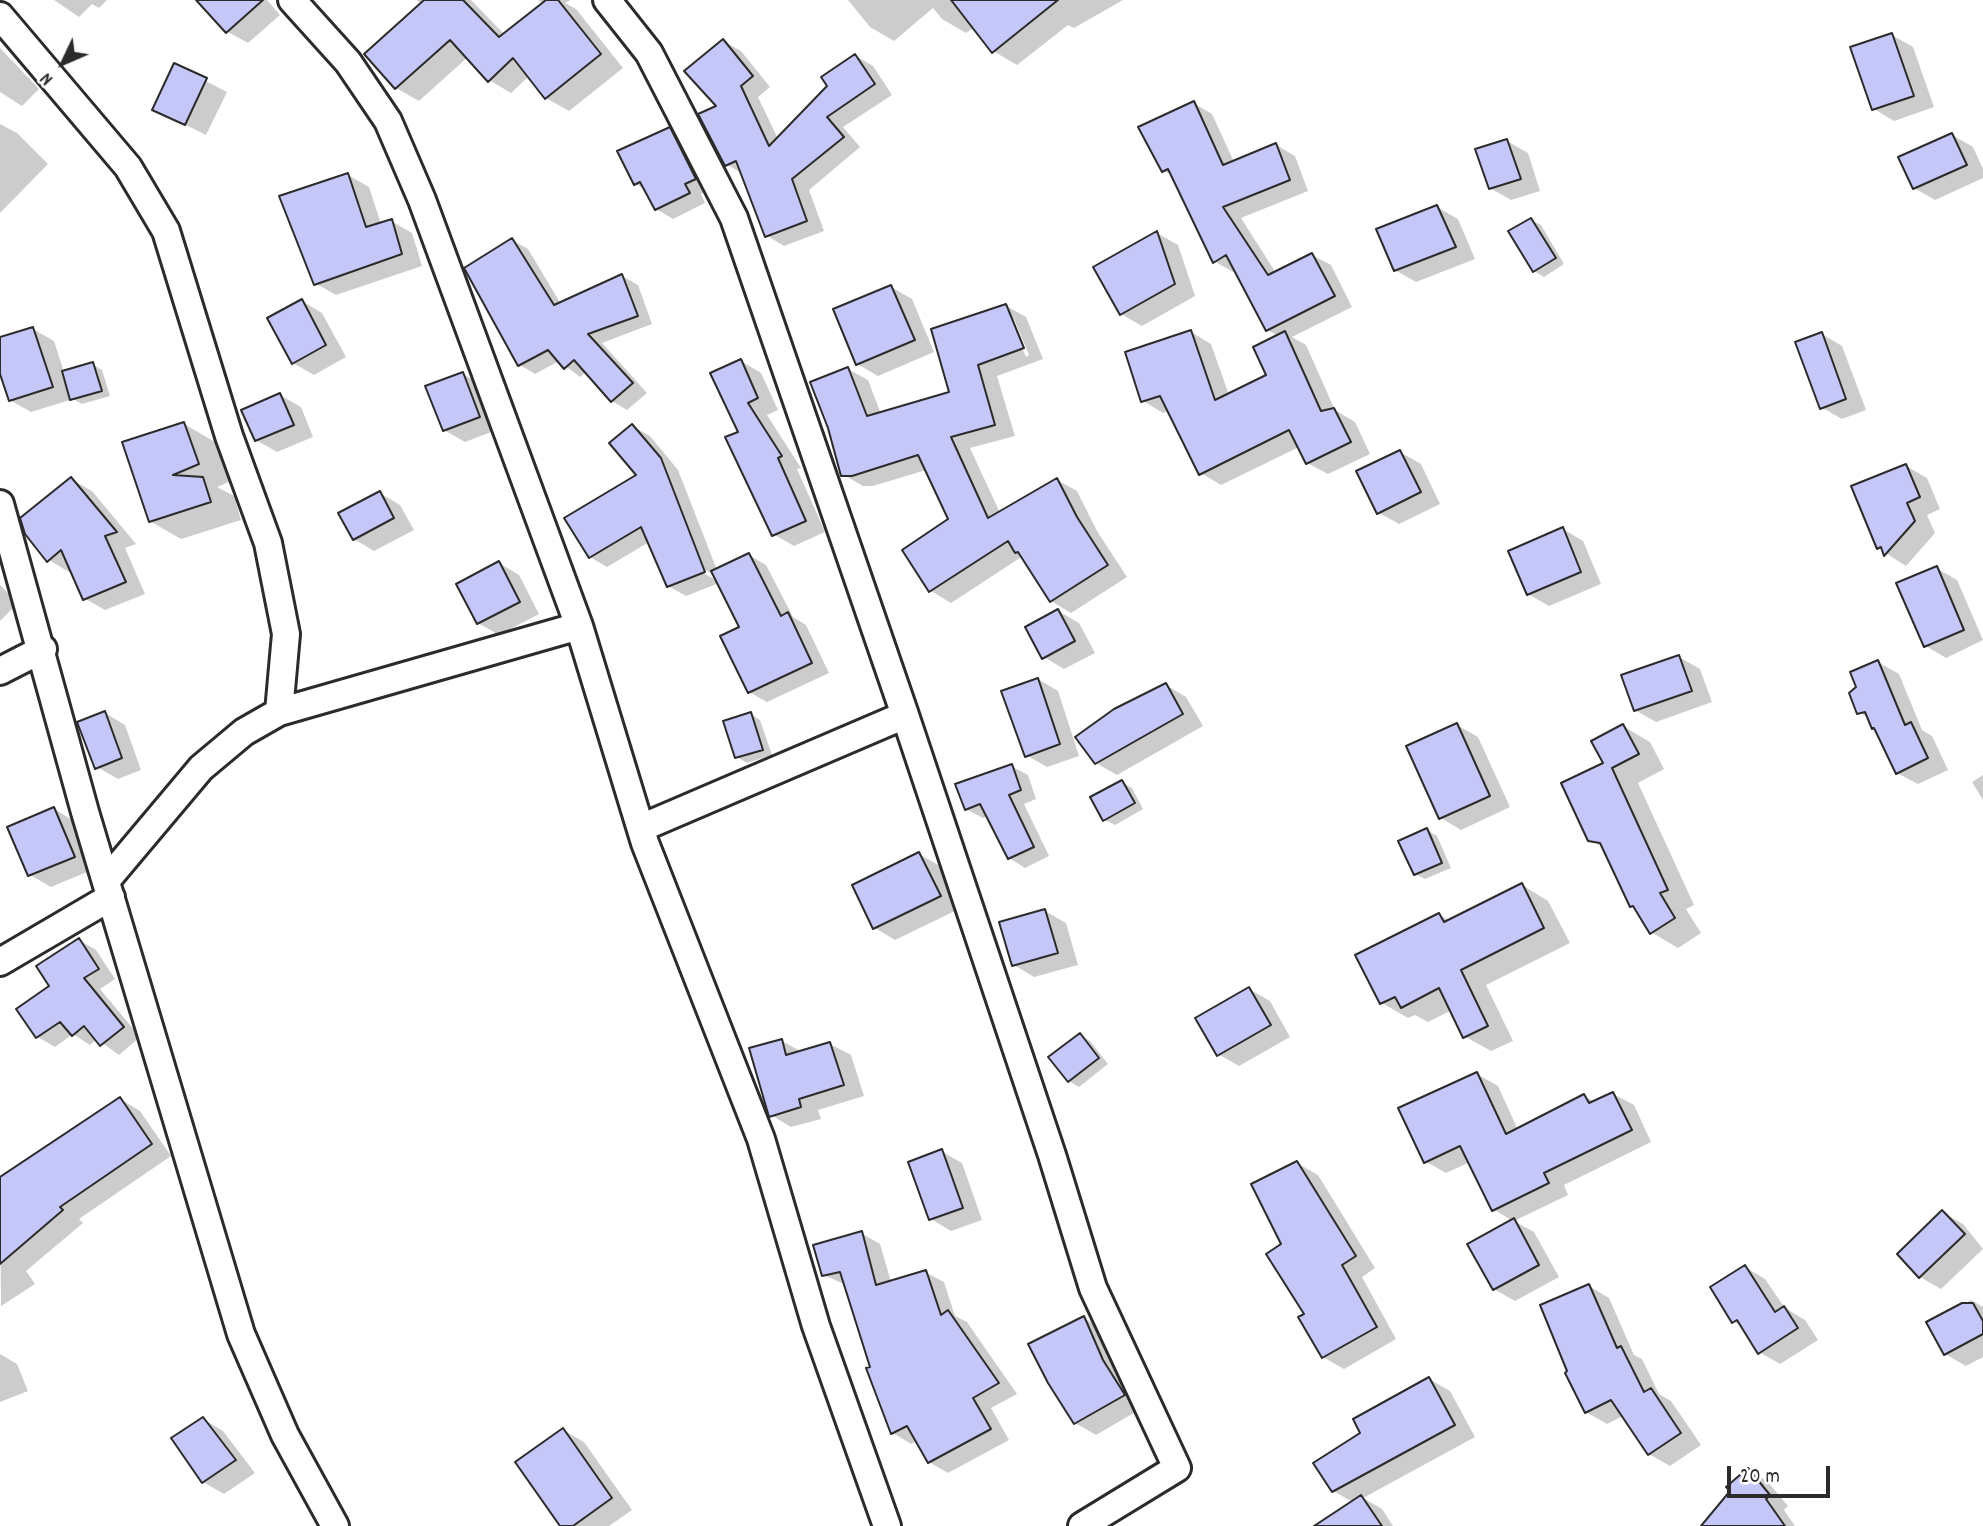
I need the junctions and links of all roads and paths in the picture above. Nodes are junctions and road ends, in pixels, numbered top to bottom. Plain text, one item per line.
1 (292, 0) edge
2 (607, 0) edge
3 (0, 16) edge
4 (0, 504) edge
5 (579, 626) junction
6 (43, 649) junction
7 (0, 671) edge
8 (279, 712) junction
9 (905, 715) junction
10 (641, 828) junction
11 (108, 889) junction
12 (0, 962) edge
13 (335, 1526) edge
14 (887, 1526) edge
15 (1082, 1526) edge

1 - 5 street
2 - 9 street
3 - 8 street
4 - 6 street
5 - 8 street
5 - 10 street
6 - 7 street
6 - 11 street
8 - 11 street
9 - 10 street
9 - 15 street
10 - 14 street
11 - 12 street
11 - 13 street

